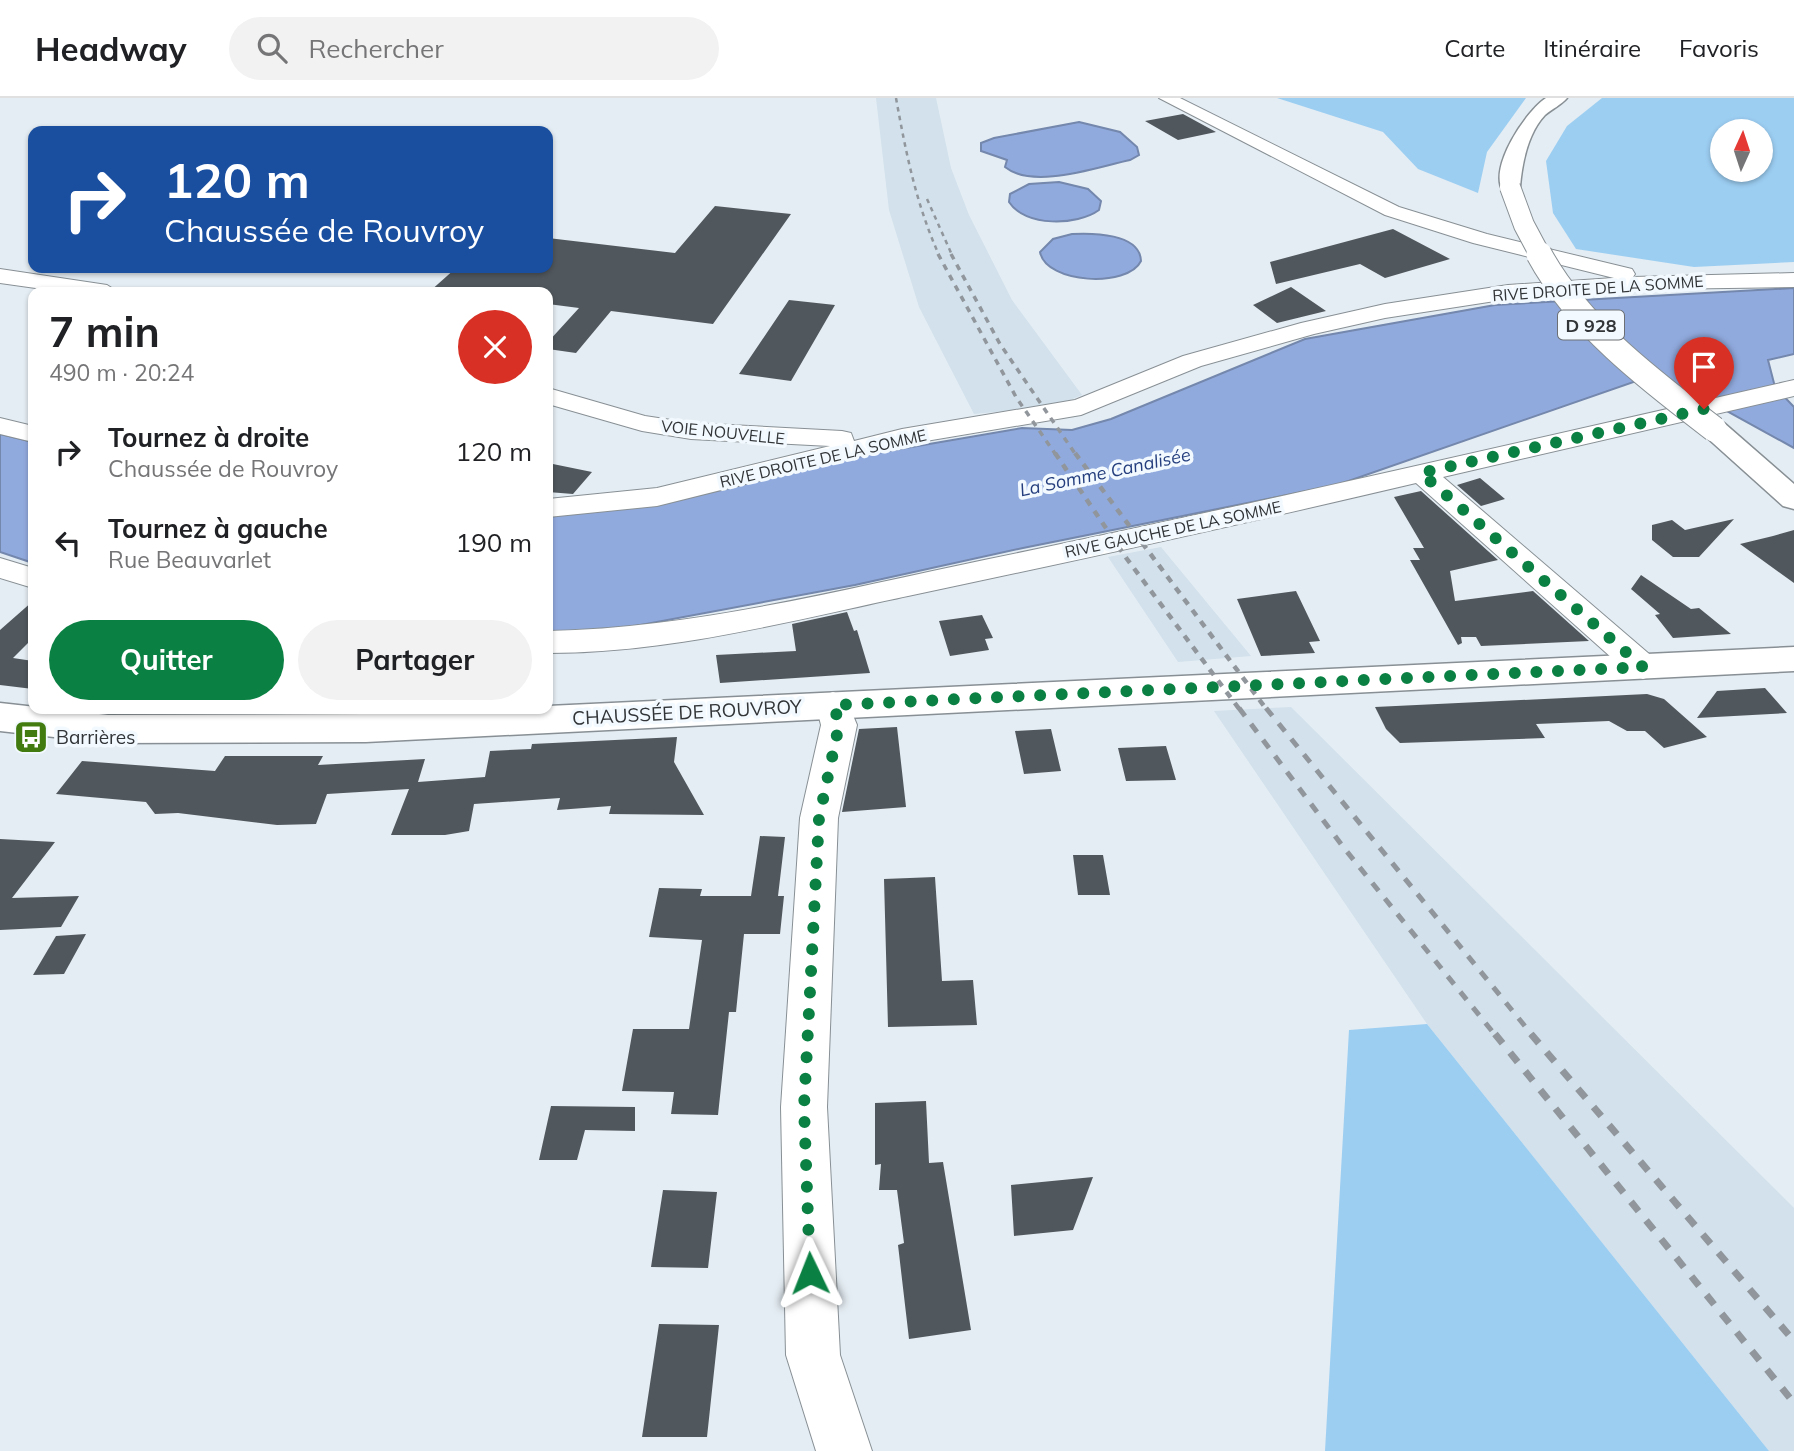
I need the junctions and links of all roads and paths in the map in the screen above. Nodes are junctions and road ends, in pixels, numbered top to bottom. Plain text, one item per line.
1 (1167, 98) edge
2 (1558, 98) edge
3 (0, 276) edge
4 (1794, 280) edge
5 (1658, 282) junction
6 (74, 287) edge
7 (1787, 390) edge
8 (553, 397) edge
9 (1714, 418) junction
10 (0, 426) edge
11 (28, 433) edge
12 (902, 437) junction
13 (1421, 473) junction
14 (1794, 481) edge
15 (1794, 499) edge
16 (553, 507) edge
17 (0, 568) edge
18 (28, 576) edge
19 (553, 642) edge
20 (1794, 659) edge
21 (1643, 667) junction
22 (834, 705) junction
23 (0, 717) edge
24 (844, 1451) edge

1 - 5 street
2 - 9 main road, D 928, bridge
3 - 6 street
4 - 5 street, RIVE DROITE DE LA SOMME
5 - 12 street, RIVE DROITE DE LA SOMME
7 - 9 street, RIVE GAUCHE DE LA SOMME
8 - 12 street, VOIE NOUVELLE
9 - 13 street, RIVE GAUCHE DE LA SOMME
9 - 14 main road, D 928
9 - 15 main road, D 928
10 - 11 street
12 - 16 street, RIVE DROITE DE LA SOMME
13 - 19 street, RIVE GAUCHE DE LA SOMME
13 - 21 street
17 - 18 street
20 - 21 main road, CHAUSSÉE DE ROUVROY
21 - 22 main road, CHAUSSÉE DE ROUVROY
22 - 23 main road, CHAUSSÉE DE ROUVROY
22 - 24 street

